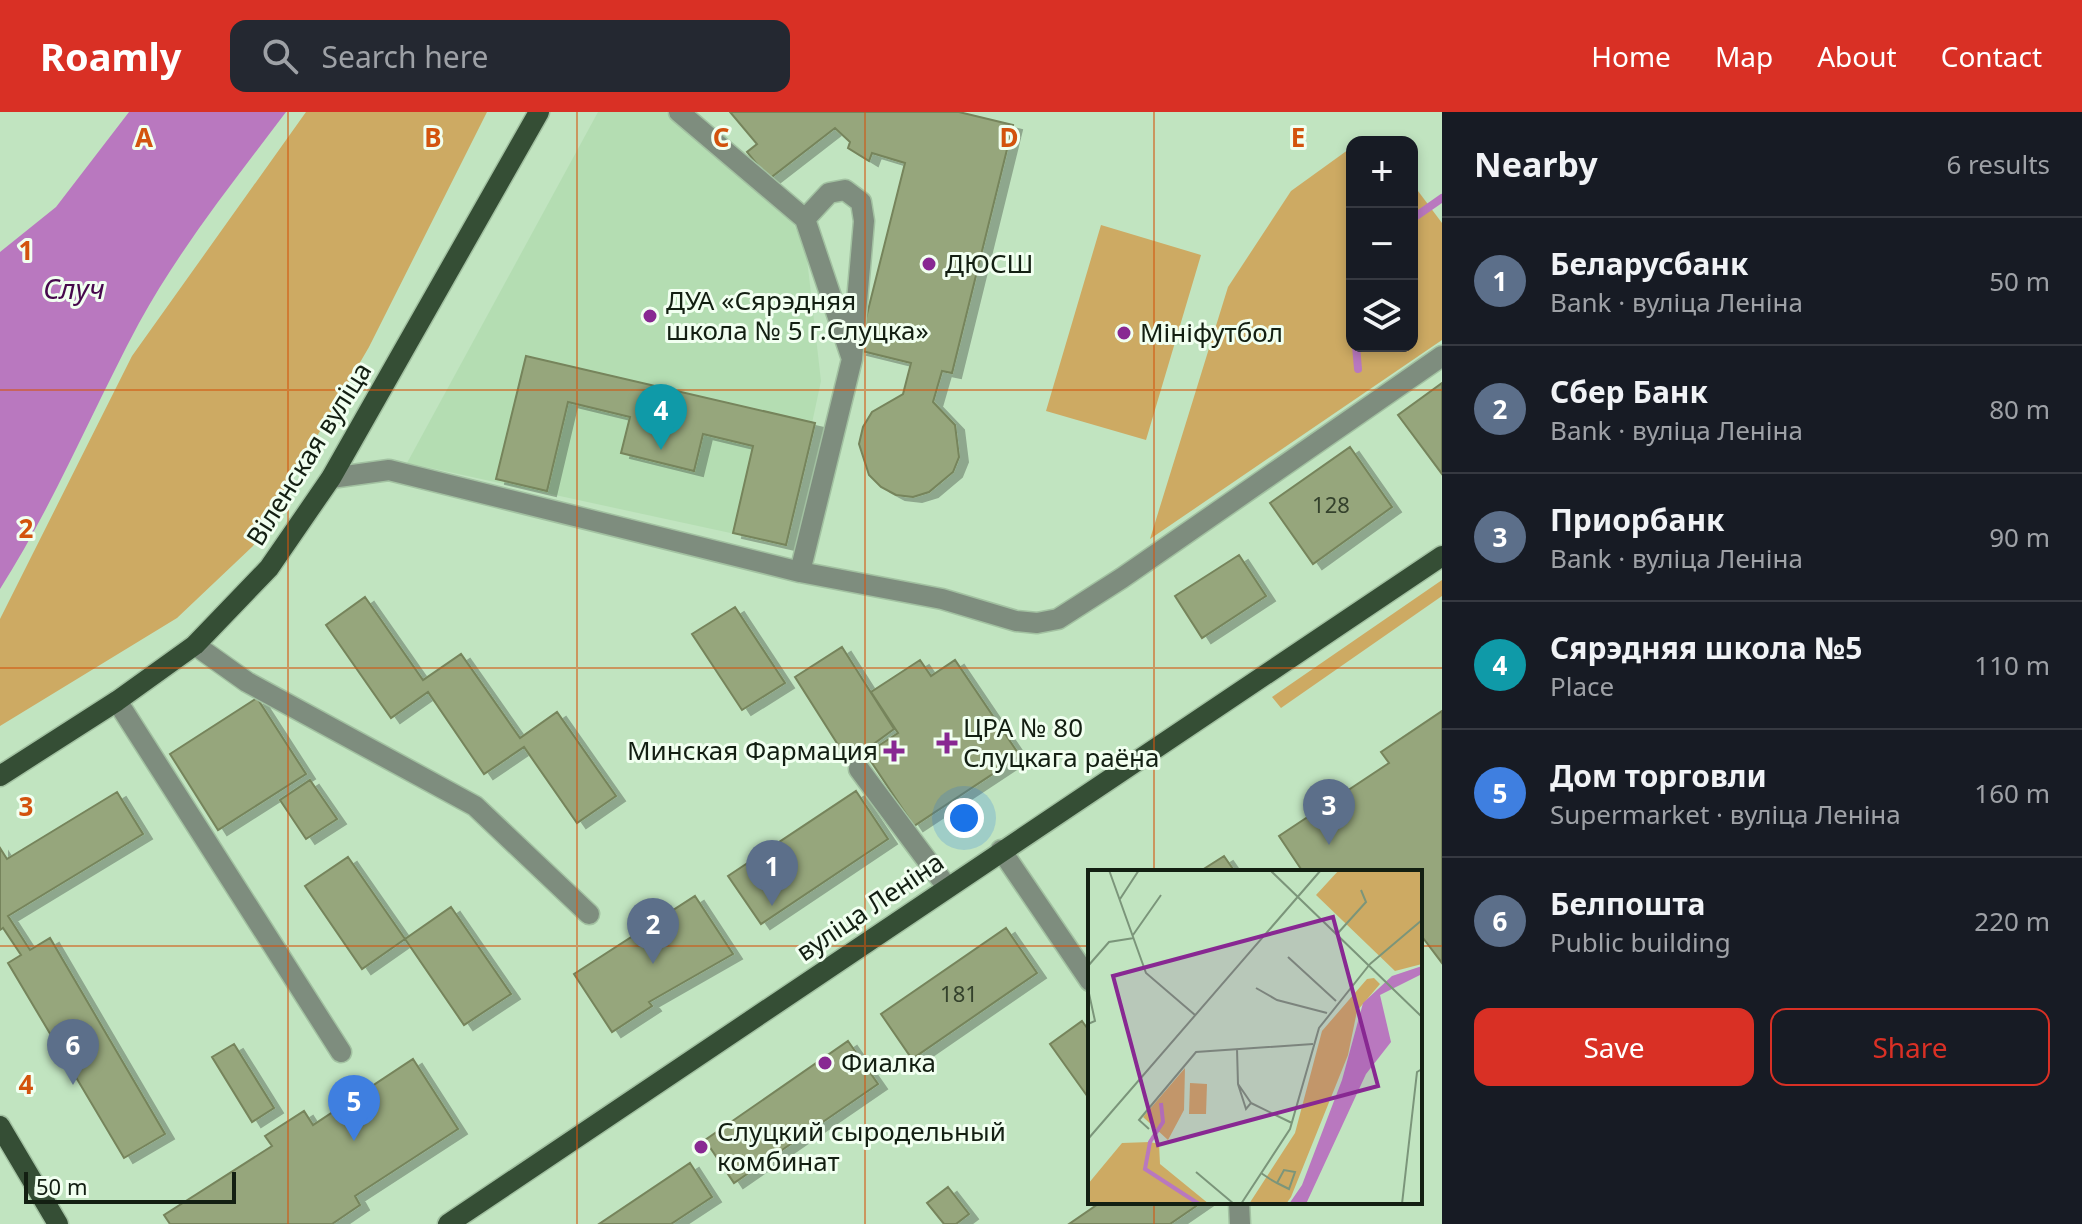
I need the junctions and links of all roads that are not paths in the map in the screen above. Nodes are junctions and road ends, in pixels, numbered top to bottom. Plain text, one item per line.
1 (539, 112) edge
2 (679, 112) edge
3 (805, 219) junction
4 (1442, 356) edge
5 (852, 359) junction
6 (331, 478) junction
7 (1442, 556) edge
8 (800, 572) junction
9 (195, 645) junction
10 (117, 701) junction
11 (859, 769) dead end
12 (0, 776) edge
13 (1001, 850) junction
14 (947, 887) junction
15 (589, 914) dead end
16 (1088, 978) edge
17 (341, 1052) dead end
18 (0, 1126) edge
19 (1239, 1204) edge
20 (58, 1224) edge
21 (448, 1224) edge
22 (1240, 1224) edge

1 - 6 main road, Віленская вуліца
2 - 3 street
3 - 5 street
3 - 5 street
4 - 8 street
5 - 8 street
6 - 8 street
6 - 9 main road, Віленская вуліца
7 - 13 main road, вуліца Леніна
9 - 10 main road, Віленская вуліца
9 - 15 street
10 - 12 main road, Віленская вуліца
10 - 17 street
11 - 14 street
13 - 14 main road, вуліца Леніна
13 - 16 street
14 - 21 main road, вуліца Леніна
18 - 20 main road
19 - 22 street

